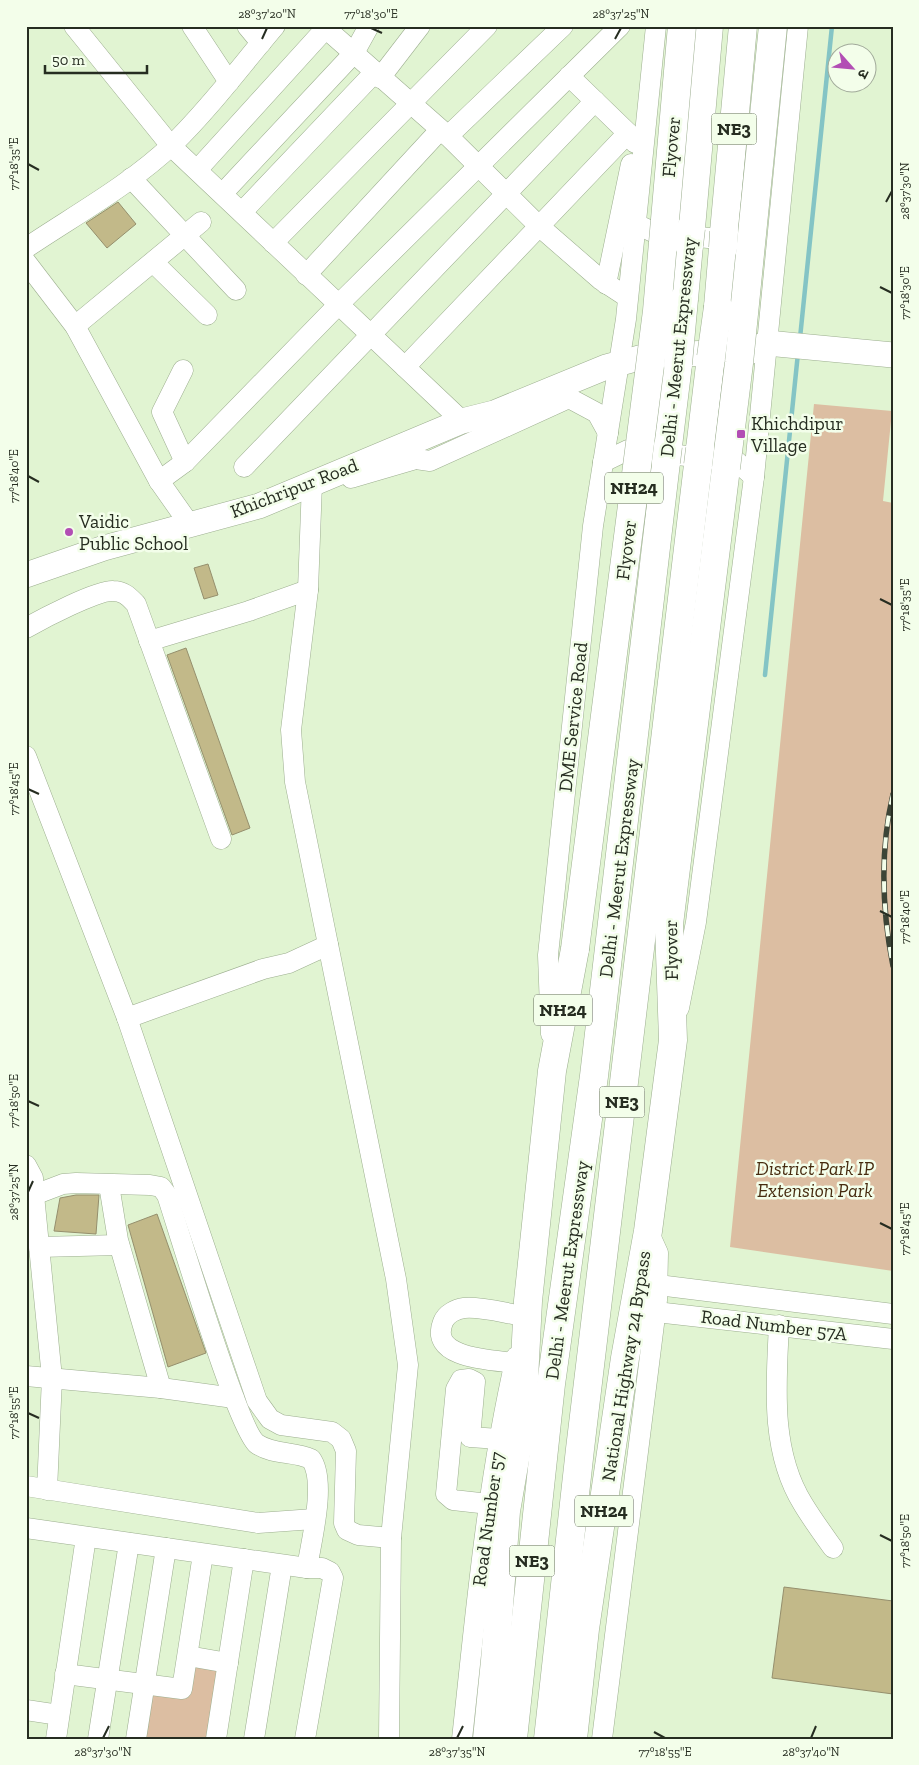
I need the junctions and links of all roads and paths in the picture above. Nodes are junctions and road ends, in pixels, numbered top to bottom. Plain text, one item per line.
1 (74, 26) edge
2 (192, 26) edge
3 (248, 26) edge
4 (275, 26) edge
5 (369, 26) edge
6 (420, 26) edge
7 (486, 26) edge
8 (563, 26) edge
9 (620, 26) edge
10 (648, 26) edge
11 (656, 26) edge
12 (682, 26) edge
13 (709, 26) edge
14 (743, 26) edge
15 (773, 26) edge
16 (798, 26) edge
17 (325, 27) edge
18 (261, 43) junction
19 (354, 53) junction
20 (377, 75) junction
21 (569, 76) junction
22 (229, 82) junction
23 (595, 100) junction
24 (410, 104) junction
25 (444, 133) junction
26 (632, 138) junction
27 (171, 146) junction
28 (479, 165) junction
29 (198, 169) junction
30 (131, 178) junction
31 (223, 192) junction
32 (506, 192) junction
33 (242, 212) junction
34 (201, 222) dead end
35 (636, 224) junction
36 (540, 227) junction
37 (184, 237) junction
38 (777, 237) junction
39 (273, 243) junction
40 (26, 248) edge
41 (26, 262) edge
42 (154, 263) junction
43 (306, 275) junction
44 (606, 284) junction
45 (236, 290) dead end
46 (627, 298) junction
47 (339, 304) junction
48 (207, 315) dead end
49 (75, 326) junction
50 (371, 335) junction
51 (767, 343) junction
52 (893, 355) edge
53 (620, 356) junction
54 (405, 367) junction
55 (183, 370) dead end
56 (467, 419) junction
57 (608, 433) junction
58 (184, 462) junction
59 (603, 462) junction
60 (244, 467) dead end
61 (754, 477) junction
62 (351, 478) dead end
63 (160, 481) junction
64 (312, 483) junction
65 (190, 525) junction
66 (26, 575) edge
67 (308, 590) junction
68 (26, 628) edge
69 (149, 641) junction
70 (26, 756) edge
71 (221, 839) dead end
72 (328, 944) junction
73 (127, 1018) junction
74 (673, 1040) junction
75 (552, 1071) junction
76 (26, 1164) edge
77 (109, 1185) junction
78 (34, 1195) junction
79 (648, 1230) junction
80 (119, 1245) junction
81 (39, 1247) junction
82 (658, 1285) junction
83 (527, 1309) junction
84 (656, 1312) junction
85 (893, 1314) edge
86 (779, 1325) junction
87 (893, 1340) edge
88 (514, 1363) junction
89 (26, 1376) edge
90 (52, 1378) junction
91 (161, 1388) junction
92 (234, 1398) junction
93 (498, 1445) junction
94 (26, 1486) edge
95 (47, 1490) junction
96 (489, 1504) junction
97 (314, 1519) junction
98 (26, 1528) edge
99 (86, 1537) junction
100 (391, 1538) junction
101 (128, 1543) junction
102 (166, 1548) junction
103 (833, 1548) dead end
104 (203, 1554) junction
105 (244, 1559) junction
106 (282, 1565) junction
107 (307, 1568) junction
108 (188, 1656) junction
109 (228, 1663) junction
110 (65, 1674) junction
111 (107, 1679) junction
112 (145, 1684) junction
113 (26, 1710) edge
114 (59, 1714) junction
115 (56, 1739) edge
116 (98, 1739) edge
117 (136, 1739) edge
118 (216, 1739) edge
119 (254, 1739) edge
120 (305, 1739) edge
121 (389, 1739) edge
122 (462, 1739) edge
123 (487, 1739) edge
124 (513, 1739) edge
125 (548, 1739) edge
126 (573, 1739) edge
127 (602, 1739) edge

1 - 27 street
2 - 22 street
3 - 18 street
4 - 18 street
5 - 19 street
6 - 20 street
7 - 24 street
8 - 25 street
9 - 21 street
10 - 26 street
11 - 35 street, DME Service Road
12 - 75 highway, Flyover / NH24, bridge
13 - 124 highway, Delhi - Meerut Expressway / NE3, bridge
14 - 125 highway, Delhi - Meerut Expressway / NE3, bridge
15 - 74 highway, Flyover, bridge
16 - 38 street
17 - 19 street
17 - 29 street
18 - 22 street
19 - 20 street
19 - 31 street
20 - 24 street
20 - 33 street
21 - 23 street
21 - 28 street
22 - 27 street
23 - 26 street
23 - 32 street
24 - 25 street
24 - 39 street
25 - 28 street
25 - 43 street
26 - 36 street
26 - 44 street
27 - 29 street
27 - 30 street
28 - 32 street
28 - 47 street
29 - 31 street
30 - 37 street
30 - 40 street
31 - 33 street
32 - 36 street
32 - 50 street
33 - 39 street
34 - 37 street
35 - 38 street
35 - 46 street, DME Service Road
36 - 44 street
36 - 54 street
37 - 42 street
37 - 45 street
38 - 51 street
39 - 43 street
41 - 49 street
42 - 48 street
42 - 49 street
43 - 47 street
44 - 46 street
46 - 53 street, DME Service Road
47 - 50 street
47 - 58 street
49 - 63 street
50 - 54 street
50 - 60 street
51 - 52 main road, Khichripur Road
51 - 53 main road, Khichripur Road
51 - 61 street
53 - 56 main road, Khichripur Road
53 - 57 street, DME Service Road
54 - 56 street
55 - 58 street
56 - 64 main road, Khichripur Road
57 - 59 street, DME Service Road
57 - 62 street
58 - 63 street
59 - 61 street
59 - 75 street, DME Service Road
61 - 74 street
63 - 65 street
64 - 65 main road, Khichripur Road
64 - 67 street
65 - 66 main road, Khichripur Road
67 - 69 street
67 - 72 street
68 - 69 street
69 - 71 street
70 - 73 street
72 - 73 street
72 - 100 street
73 - 100 street
74 - 79 highway, Flyover
75 - 83 highway, Flyover
76 - 78 street
77 - 78 street
77 - 80 street
77 - 92 street
78 - 81 street
79 - 82 street
79 - 126 highway, National Highway 24 Bypass / NH24
80 - 81 street
80 - 91 street
81 - 90 street
82 - 84 street
82 - 85 street, Road Number 57A
83 - 88 street, Road Number 57
83 - 88 street
83 - 123 highway, Flyover
84 - 86 street, Road Number 57A
84 - 127 street
86 - 87 street, Road Number 57A
86 - 103 street
88 - 93 street, Road Number 57
89 - 90 street
90 - 91 street
90 - 95 street
91 - 92 street
92 - 97 street
93 - 96 street, Road Number 57
93 - 96 street
94 - 95 street
95 - 97 street
96 - 122 street, Road Number 57
97 - 107 street
98 - 99 street
99 - 101 street
99 - 110 street
100 - 121 street
101 - 102 street
101 - 111 street
102 - 104 street
102 - 112 street
104 - 105 street
104 - 108 street
105 - 106 street
105 - 109 street
106 - 107 street
106 - 119 street
107 - 120 street
108 - 109 street
108 - 112 street
109 - 118 street
110 - 111 street
110 - 114 street
111 - 112 street
111 - 116 street
112 - 117 street
113 - 114 street
114 - 115 street

